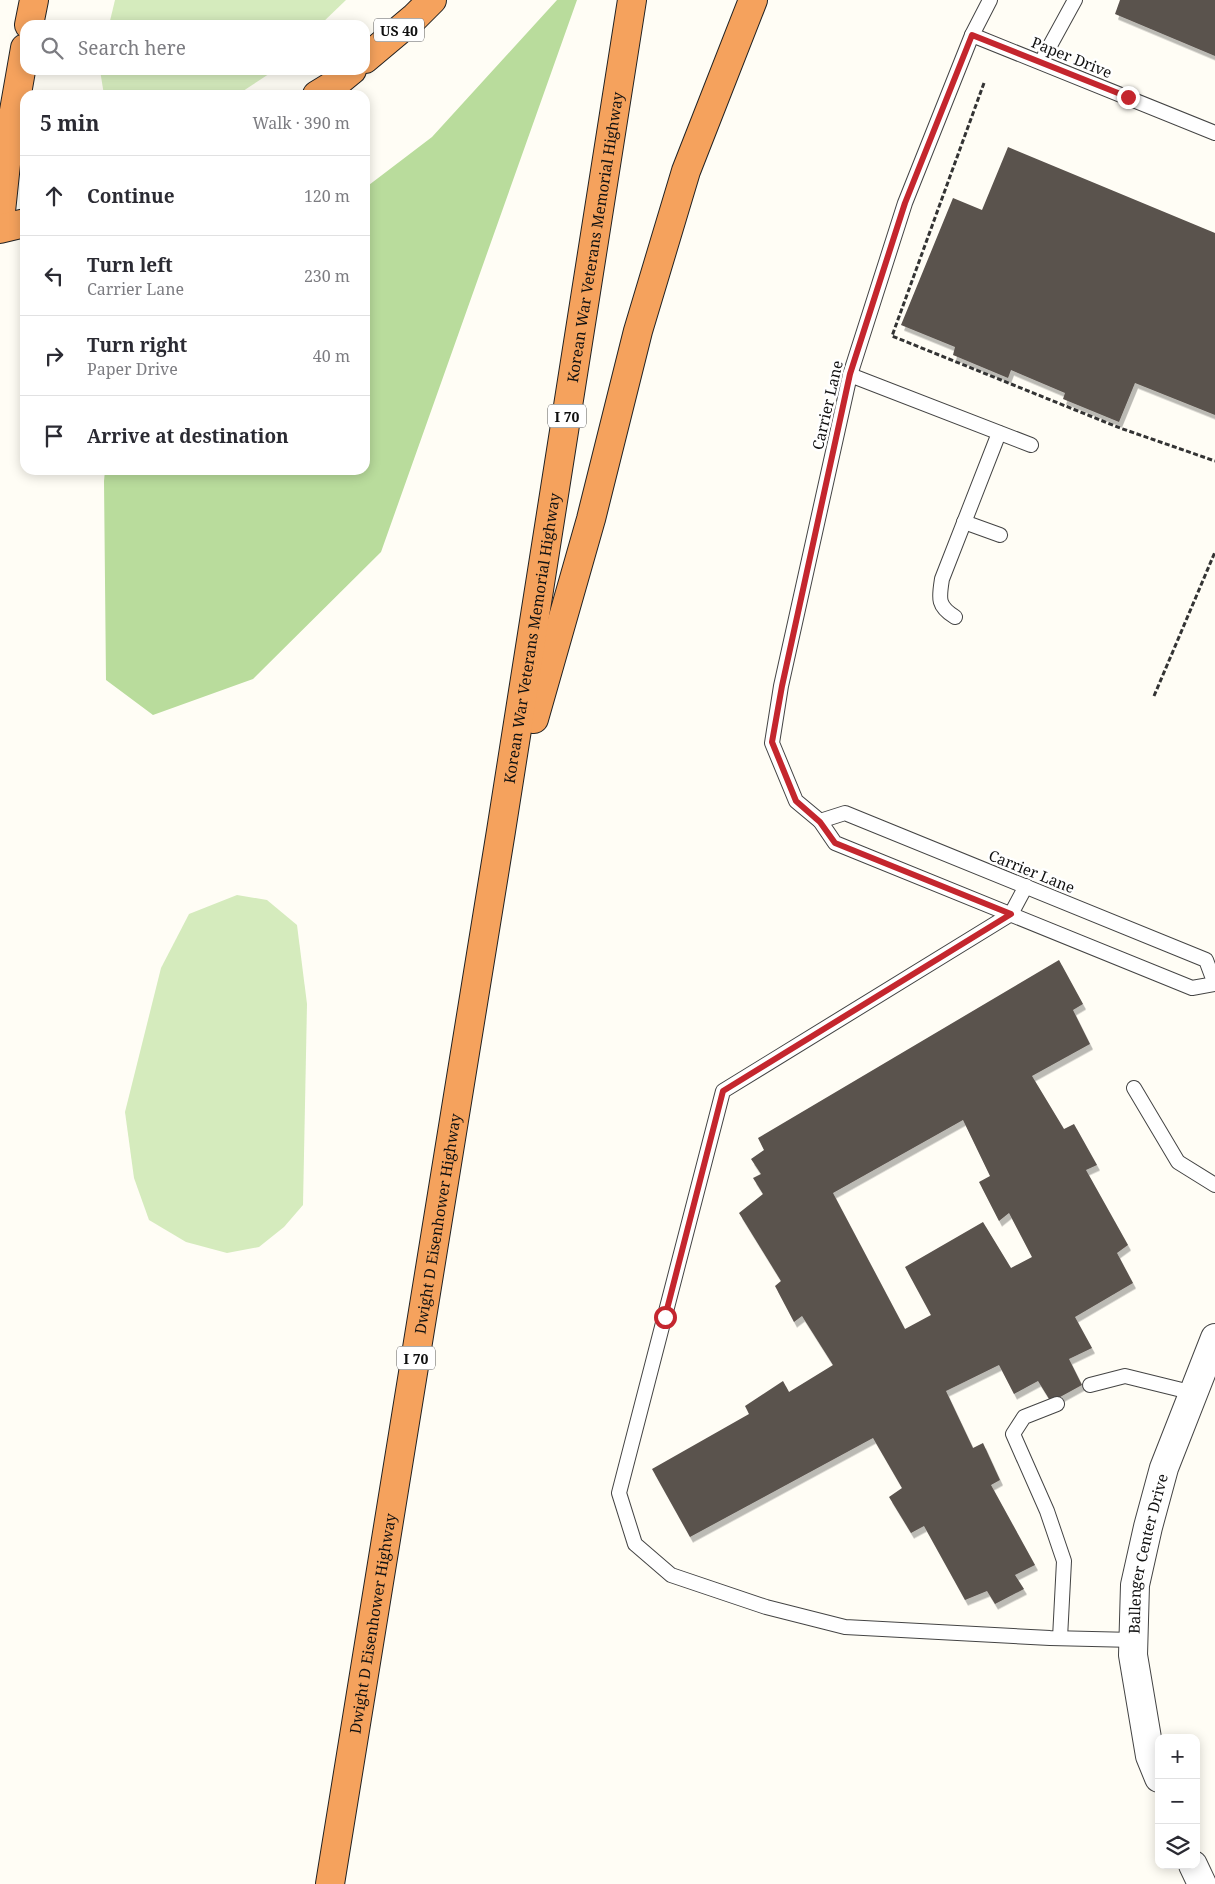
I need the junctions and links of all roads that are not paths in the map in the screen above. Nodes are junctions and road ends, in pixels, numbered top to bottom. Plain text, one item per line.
1 (34, 0) edge
2 (432, 0) edge
3 (632, 0) edge
4 (753, 0) edge
5 (990, 0) edge
6 (1075, 0) edge
7 (30, 20) edge
8 (972, 35) junction
9 (370, 55) edge
10 (1041, 62) junction
11 (20, 75) edge
12 (346, 75) edge
13 (325, 90) edge
14 (1215, 133) edge
15 (0, 221) edge
16 (20, 224) edge
17 (0, 229) edge
18 (850, 374) junction
19 (1000, 433) junction
20 (1032, 445) dead end
21 (964, 522) junction
22 (1000, 535) dead end
23 (955, 617) dead end
24 (820, 822) junction
25 (501, 831) junction
26 (1026, 886) junction
27 (1011, 914) junction
28 (1215, 984) edge
29 (1134, 1088) dead end
30 (1215, 1185) edge
31 (1215, 1338) edge
32 (1090, 1384) dead end
33 (1194, 1392) junction
34 (1057, 1404) dead end
35 (1060, 1638) junction
36 (1134, 1640) junction
37 (1155, 1768) edge
38 (1196, 1869) edge
39 (330, 1884) edge
40 (1202, 1884) edge

1 - 7 highway
2 - 9 highway, US 40
3 - 25 highway, Korean War Veterans Memorial Highway / I 70
4 - 25 highway
5 - 8 lane, Carrier Lane
6 - 10 lane
8 - 10 lane, Paper Drive
8 - 18 lane, Carrier Lane
10 - 14 lane, Paper Drive
11 - 15 highway
12 - 13 highway
16 - 17 highway
18 - 19 lane
18 - 24 lane, Carrier Lane
19 - 20 lane
19 - 21 lane
21 - 22 lane
21 - 23 lane
24 - 26 lane, Carrier Lane
24 - 27 lane, Carrier Lane
25 - 39 highway, Dwight D Eisenhower Highway / I 70
26 - 27 lane
26 - 28 lane, Carrier Lane
27 - 28 lane, Carrier Lane
27 - 35 lane
29 - 30 lane
31 - 33 street, Ballenger Center Drive
32 - 33 lane
33 - 36 street, Ballenger Center Drive
34 - 35 lane
35 - 36 lane
36 - 37 street, Ballenger Center Drive
38 - 40 street

